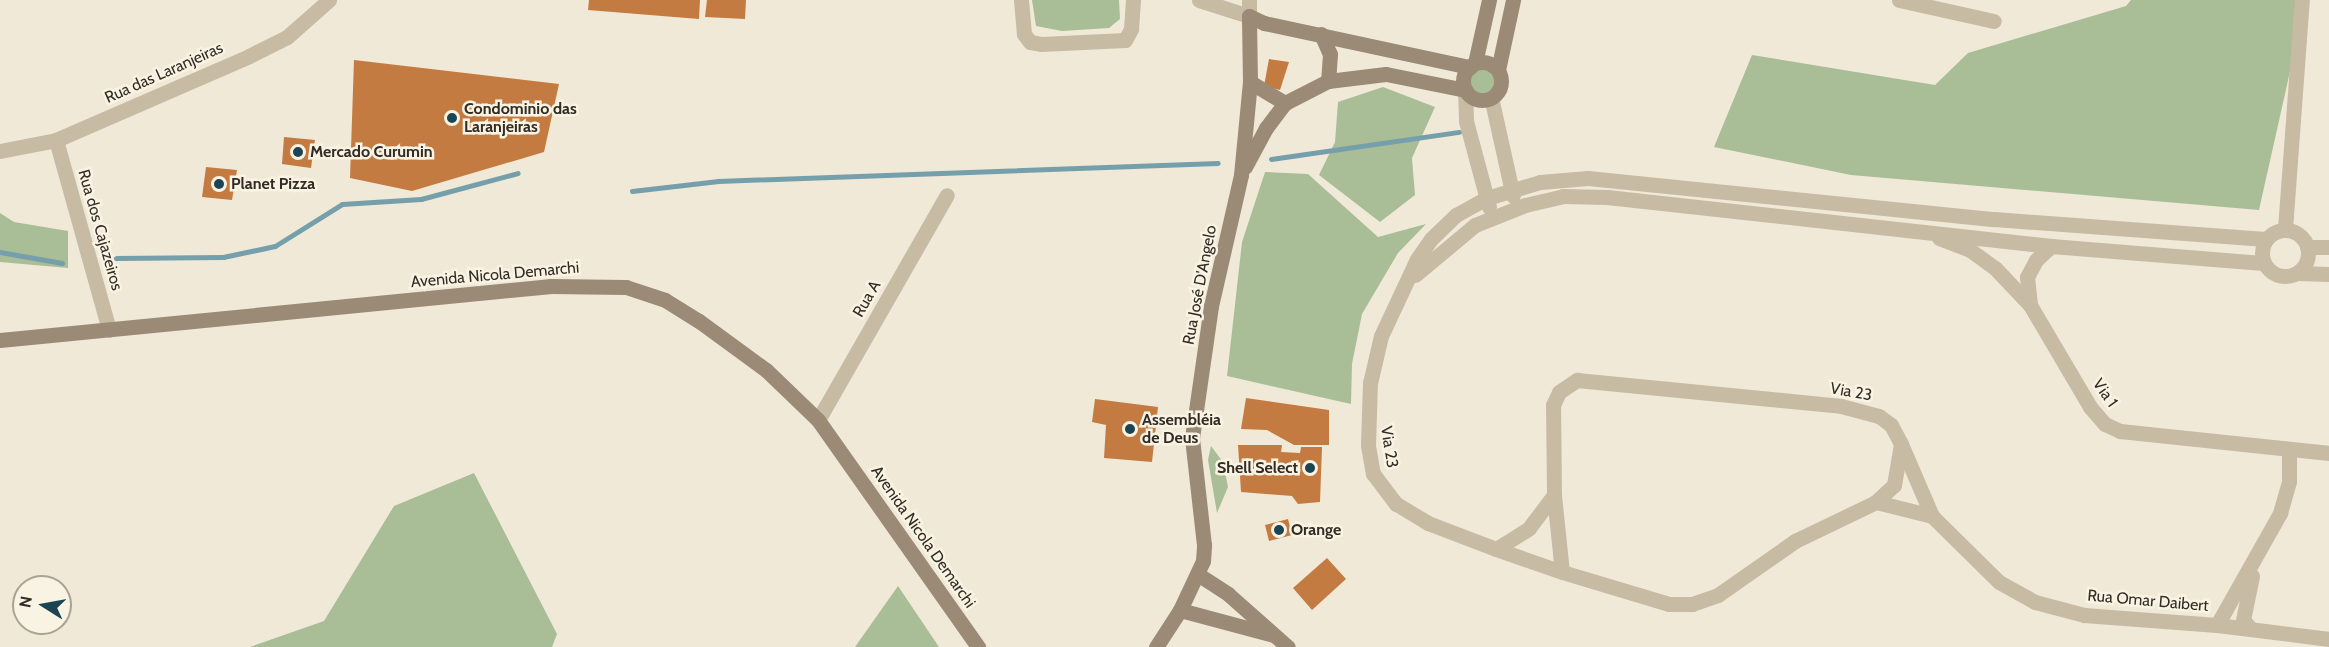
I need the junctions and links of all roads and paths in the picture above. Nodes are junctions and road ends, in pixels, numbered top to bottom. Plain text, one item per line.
1 (329, 0) edge
2 (1021, 0) edge
3 (1133, 0) edge
4 (1199, 0) edge
5 (1249, 0) edge
6 (1489, 0) edge
7 (1513, 0) edge
8 (1899, 0) edge
9 (2302, 0) edge
10 (1249, 16) junction
11 (1994, 21) dead end
12 (1321, 34) junction
13 (1472, 65) junction
14 (1498, 70) junction
15 (1328, 81) junction
16 (1250, 82) junction
17 (1465, 90) junction
18 (1491, 97) junction
19 (1285, 103) junction
20 (56, 140) junction
21 (0, 151) edge
22 (1241, 176) junction
23 (1511, 189) junction
24 (947, 195) dead end
25 (1487, 198) junction
26 (1517, 208) junction
27 (1492, 216) junction
28 (2079, 225) junction
29 (2284, 229) junction
30 (1920, 230) junction
31 (1997, 239) junction
32 (2265, 239) junction
33 (2051, 246) junction
34 (2307, 247) junction
35 (2329, 247) edge
36 (1988, 263) junction
37 (2263, 263) junction
38 (2297, 273) junction
39 (2329, 274) edge
40 (1405, 286) junction
41 (2030, 305) junction
42 (109, 330) junction
43 (0, 340) edge
44 (818, 420) junction
45 (1901, 444) junction
46 (2289, 451) junction
47 (2329, 453) edge
48 (1554, 495) junction
49 (1876, 501) junction
50 (1932, 516) junction
51 (1496, 549) junction
52 (2259, 550) junction
53 (1562, 572) junction
54 (1198, 575) junction
55 (1180, 610) junction
56 (2217, 625) junction
57 (2251, 629) junction
58 (1277, 636) junction
59 (2329, 639) edge
60 (978, 647) edge
61 (1156, 647) edge
62 (1288, 647) edge

1 - 20 street, Rua das Laranjeiras
2 - 3 street
4 - 10 street
5 - 10 street, Rua José D'Angelo
6 - 13 street
7 - 14 street
8 - 11 street
9 - 29 street
10 - 12 street
10 - 16 street, Rua José D'Angelo
12 - 13 street
12 - 15 street
13 - 14 street
13 - 17 street
14 - 18 street
15 - 17 street
15 - 19 street
16 - 19 street
16 - 22 street, Rua José D'Angelo
17 - 18 street
17 - 25 street
18 - 23 street
19 - 22 street
20 - 21 street, Rua das Laranjeiras
20 - 42 street, Rua dos Cajazeiros
22 - 54 street, Rua José D'Angelo
23 - 25 street, Via 23
23 - 26 street
23 - 28 street, Via 23
24 - 44 street, Rua A
25 - 27 street
25 - 40 street, Via 23
26 - 27 street, Via 23
26 - 30 street, Via 23
27 - 40 street, Via 23
28 - 31 street
28 - 32 street, Via 23
29 - 32 street
29 - 34 street
30 - 31 street, Via 23
30 - 36 street, Via 1
31 - 33 street, Via 23
31 - 36 street
32 - 37 street
33 - 37 street, Via 23
33 - 41 street
34 - 35 street
34 - 38 street
36 - 41 street, Via 1
37 - 38 street
38 - 39 street
40 - 51 street, Via 23
41 - 46 street, Via 1
42 - 43 street, Avenida Nicola Demarchi
42 - 44 street, Avenida Nicola Demarchi
44 - 60 street, Avenida Nicola Demarchi
45 - 48 street, Via 23
45 - 49 street, Via 23
45 - 50 street, Rua Omar Daibert
46 - 47 street, Via 1
46 - 52 street
48 - 51 street
48 - 53 street, Via 23
49 - 50 street
49 - 53 street, Via 23
50 - 56 street, Rua Omar Daibert
51 - 53 street, Via 23
52 - 56 street
52 - 57 street
54 - 55 street
54 - 58 street
55 - 58 street
55 - 61 street
56 - 57 street, Rua Omar Daibert
57 - 59 street, Rua Omar Daibert
58 - 62 street

